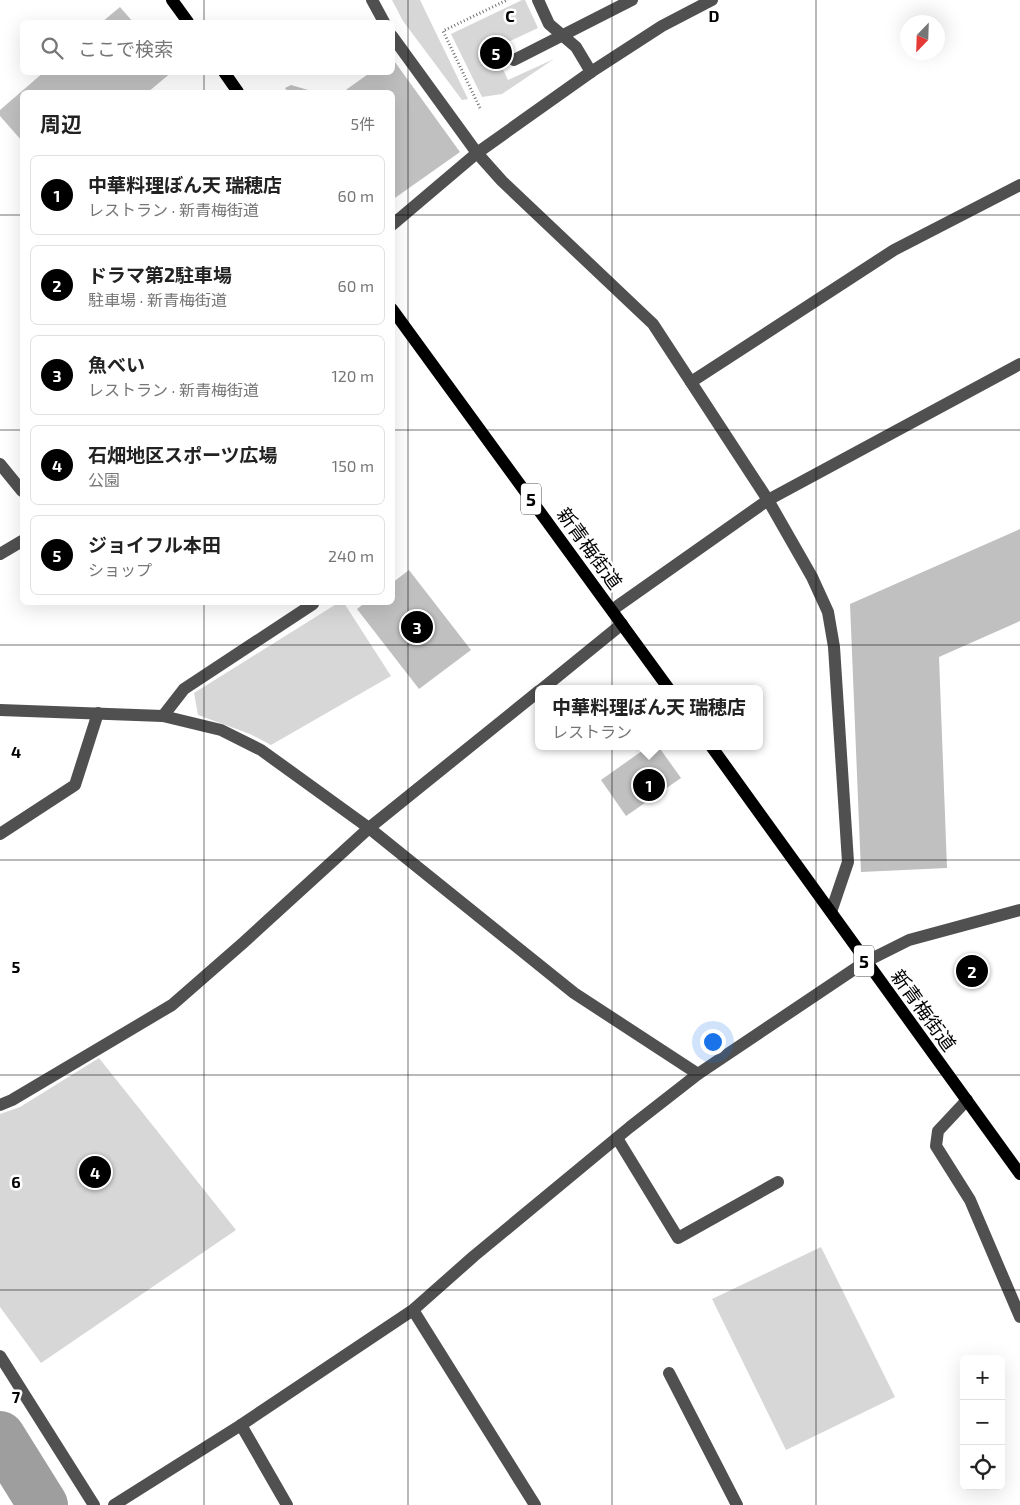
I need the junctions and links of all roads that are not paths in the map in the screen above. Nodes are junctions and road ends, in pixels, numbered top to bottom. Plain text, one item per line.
1 (172, 0) edge
2 (372, 0) edge
3 (538, 0) edge
4 (632, 0) edge
5 (712, 0) edge
6 (187, 20) edge
7 (383, 20) edge
8 (562, 35) junction
9 (395, 40) edge
10 (514, 60) dead end
11 (591, 72) junction
12 (226, 75) edge
13 (237, 90) edge
14 (477, 153) junction
15 (1020, 185) edge
16 (395, 222) edge
17 (395, 313) edge
18 (1020, 364) edge
19 (691, 382) junction
20 (0, 464) edge
21 (20, 489) edge
22 (768, 500) junction
23 (20, 542) edge
24 (0, 554) edge
25 (311, 605) edge
26 (612, 610) junction
27 (622, 624) junction
28 (546, 685) edge
29 (666, 685) edge
30 (535, 694) edge
31 (0, 710) edge
32 (98, 714) junction
33 (163, 716) junction
34 (714, 750) edge
35 (369, 828) junction
36 (0, 834) edge
37 (1020, 910) edge
38 (831, 912) junction
39 (865, 962) junction
40 (698, 1074) junction
41 (967, 1100) junction
42 (0, 1104) edge
43 (617, 1138) junction
44 (1020, 1174) edge
45 (778, 1182) dead end
46 (413, 1310) junction
47 (1020, 1317) edge
48 (0, 1356) edge
49 (669, 1374) dead end
50 (241, 1425) junction
51 (94, 1505) edge
52 (114, 1505) edge
53 (287, 1505) edge
54 (535, 1505) edge
55 (737, 1505) edge

1 - 6 main road
2 - 7 street
3 - 8 street
4 - 8 street
5 - 11 street
8 - 10 street
8 - 11 street
9 - 14 street
11 - 14 street
12 - 13 main road
14 - 16 street
14 - 19 street
15 - 19 street
17 - 26 main road, 新青梅街道 / 5
18 - 22 street
19 - 22 street
20 - 21 street
22 - 26 street
22 - 38 street
23 - 24 street
25 - 33 street
26 - 27 main road, 新青梅街道 / 5
27 - 28 street
27 - 29 main road, 新青梅街道 / 5
30 - 35 street
31 - 32 street
32 - 33 street
32 - 36 street
33 - 35 street
34 - 38 main road, 新青梅街道 / 5
35 - 40 street
35 - 42 street
37 - 39 street
38 - 39 main road, 新青梅街道 / 5
39 - 40 street
39 - 41 main road, 新青梅街道 / 5
40 - 43 street
41 - 44 main road, 新青梅街道 / 5
41 - 47 street
43 - 45 street
43 - 46 street
46 - 50 street
46 - 54 street
48 - 51 street
49 - 55 street
50 - 52 street
50 - 53 street

